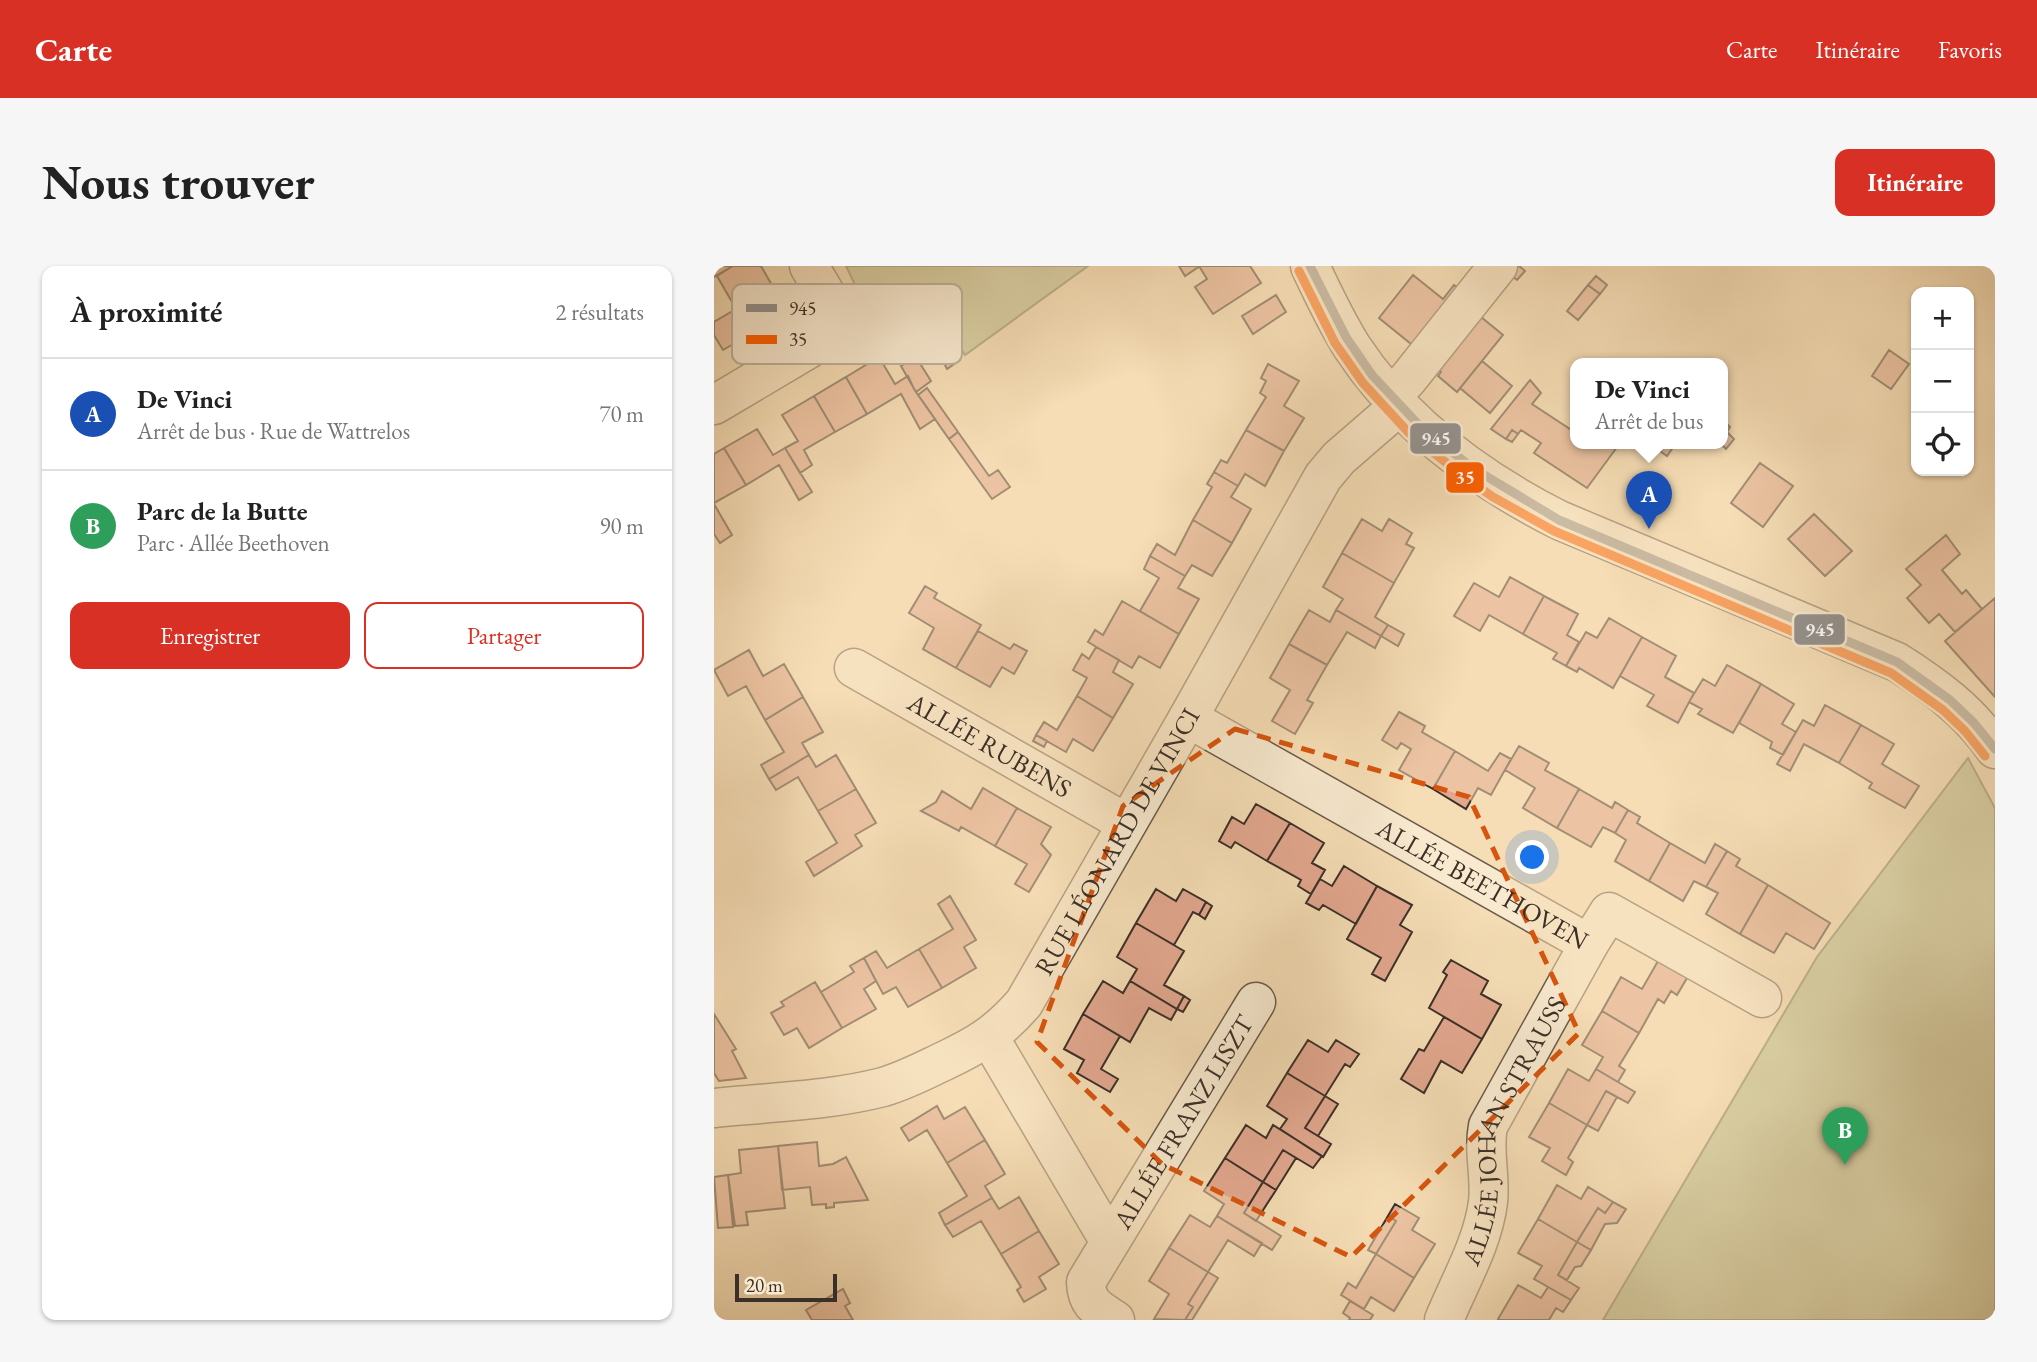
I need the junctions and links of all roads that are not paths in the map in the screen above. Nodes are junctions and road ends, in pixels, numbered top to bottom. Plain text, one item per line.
1 (809, 266) edge
2 (1310, 266) edge
3 (1498, 266) edge
4 (820, 284) edge
5 (783, 364) edge
6 (1395, 401) junction
7 (714, 405) edge
8 (854, 668) dead end
9 (1188, 718) junction
10 (1995, 748) edge
11 (1126, 823) junction
12 (1589, 944) junction
13 (1762, 998) dead end
14 (1256, 1002) dead end
15 (989, 1037) junction
16 (714, 1108) edge
17 (1110, 1242) junction
18 (1115, 1320) edge
19 (1444, 1320) edge

1 - 4 street
2 - 6 street
3 - 6 street, RUE LÉONARD DE VINCI
5 - 7 street
6 - 9 street, RUE LÉONARD DE VINCI
6 - 10 street
8 - 11 street, ALLÉE RUBENS
9 - 11 street, RUE LÉONARD DE VINCI
9 - 12 street, ALLÉE BEETHOVEN
11 - 15 street, RUE LÉONARD DE VINCI
12 - 13 street, ALLÉE BEETHOVEN
12 - 19 street, ALLÉE JOHAN STRAUSS
14 - 17 street, ALLÉE FRANZ LISZT
15 - 16 street, RUE LÉONARD DE VINCI
15 - 17 street
17 - 18 street, ALLÉE FRANZ LISZT

